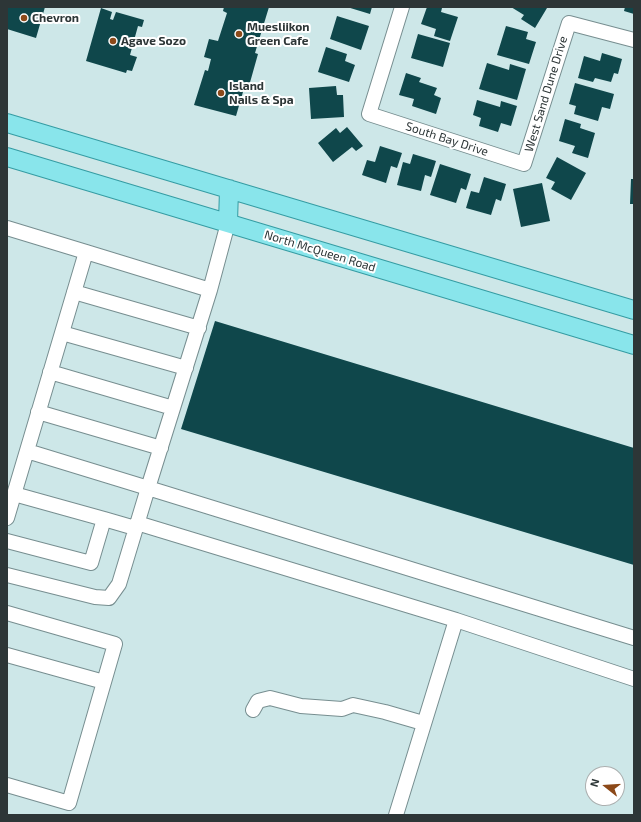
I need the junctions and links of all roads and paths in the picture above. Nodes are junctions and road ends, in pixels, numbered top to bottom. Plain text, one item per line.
1 (402, 7) edge
2 (634, 40) edge
3 (7, 123) edge
4 (7, 157) edge
5 (524, 164) joint
6 (229, 189) junction
7 (228, 223) junction
8 (7, 228) edge
9 (86, 252) junction
10 (210, 290) junction
11 (74, 292) junction
12 (634, 310) edge
13 (199, 328) junction
14 (62, 333) junction
15 (634, 345) edge
16 (186, 368) junction
17 (50, 372) junction
18 (174, 408) junction
19 (38, 412) junction
20 (161, 448) junction
21 (27, 451) junction
22 (148, 488) junction
23 (14, 494) junction
24 (7, 518) edge
25 (104, 519) junction
26 (136, 526) junction
27 (7, 540) edge
28 (7, 575) edge
29 (7, 613) edge
30 (456, 620) junction
31 (634, 638) edge
32 (7, 655) edge
33 (634, 679) edge
34 (104, 682) junction
35 (252, 710) dead end
36 (423, 723) junction
37 (7, 785) edge
38 (396, 815) edge

1 - 5 street, South Bay Drive
2 - 5 street, West Sand Dune Drive
3 - 6 main road
4 - 7 main road, North McQueen Road
6 - 7 main road
6 - 12 main road
7 - 10 street
7 - 15 main road, North McQueen Road
8 - 9 street
9 - 10 street
9 - 11 street
10 - 13 street
11 - 13 street
11 - 14 street
13 - 16 street
14 - 16 street
14 - 17 street
16 - 18 street
17 - 18 street
17 - 19 street
18 - 20 street
19 - 20 street
19 - 21 street
20 - 22 street
21 - 22 street
21 - 23 street
22 - 26 street
22 - 31 street
23 - 24 street
23 - 25 street
25 - 26 street
25 - 27 street
26 - 28 street
26 - 30 street
29 - 34 street
30 - 33 street
30 - 36 street
32 - 34 street
34 - 37 street
35 - 36 street
36 - 38 street

